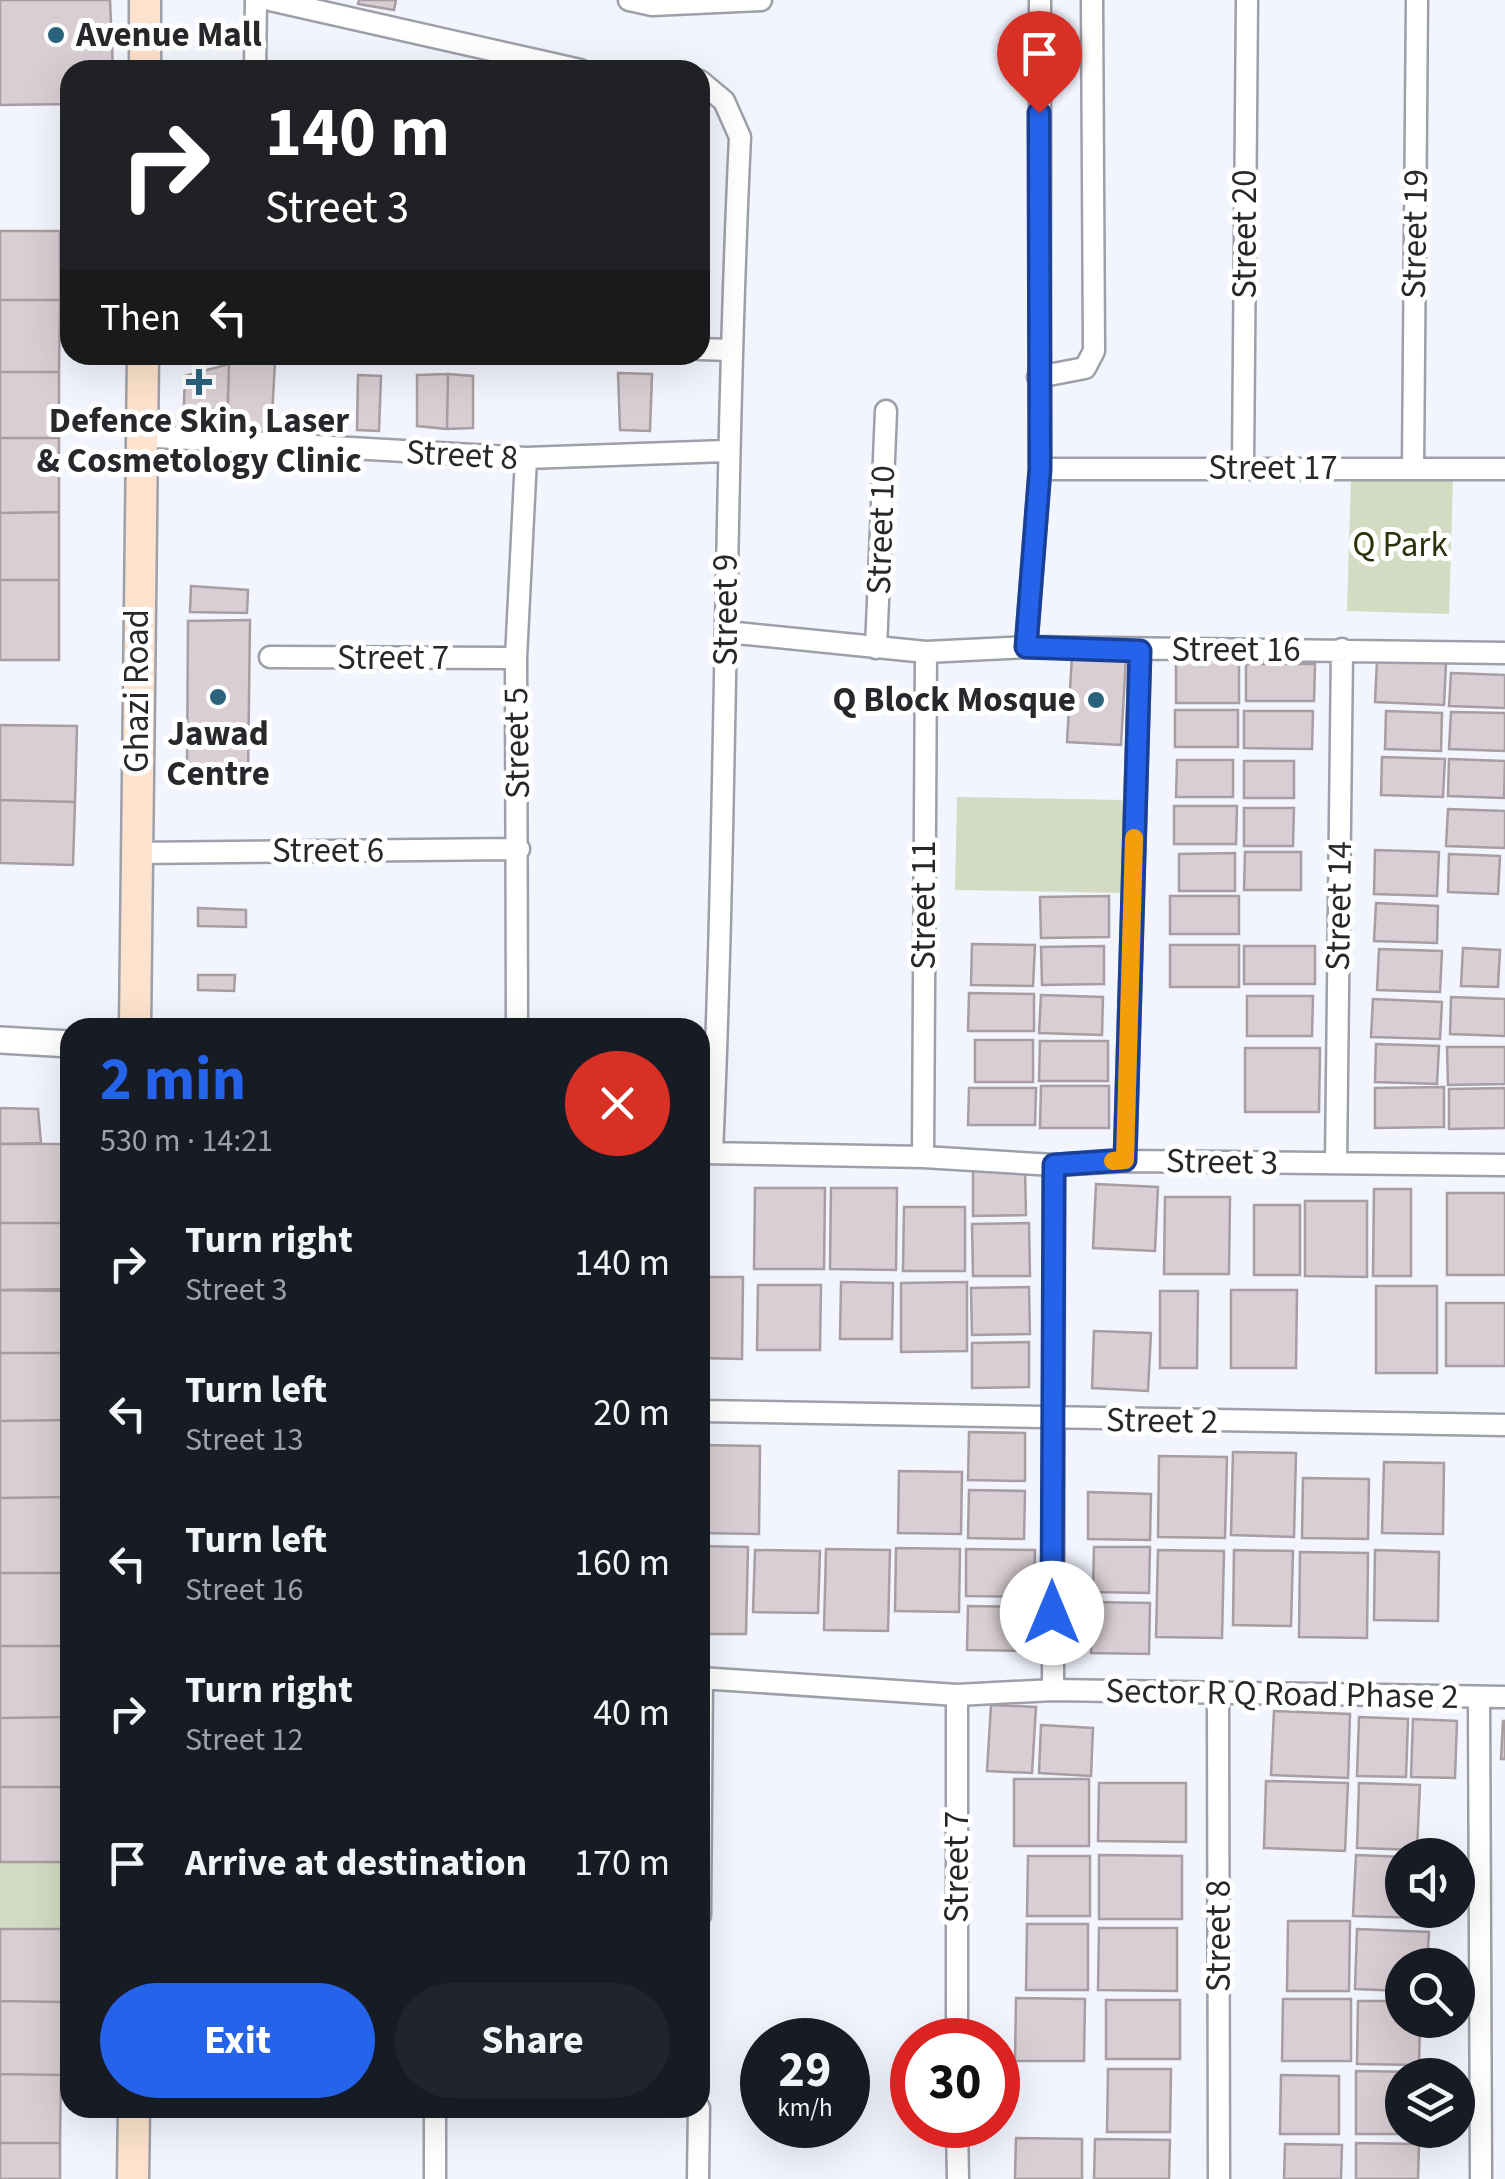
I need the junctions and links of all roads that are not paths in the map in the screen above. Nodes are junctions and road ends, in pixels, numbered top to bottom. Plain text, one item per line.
1 (146, 0) edge
2 (256, 0) edge
3 (270, 0) edge
4 (629, 0) edge
5 (761, 0) edge
6 (1040, 0) edge
7 (1092, 0) edge
8 (1247, 0) edge
9 (1417, 0) edge
10 (653, 3) edge
11 (145, 60) edge
12 (256, 60) edge
13 (536, 60) edge
14 (710, 90) edge
15 (710, 349) edge
16 (730, 350) junction
17 (143, 365) edge
18 (1038, 377) junction
19 (886, 411) dead end
20 (139, 436) junction
21 (726, 451) junction
22 (526, 458) junction
23 (1243, 467) junction
24 (1413, 467) junction
25 (1040, 469) junction
26 (1505, 469) edge
27 (728, 632) junction
28 (1026, 647) junction
29 (876, 648) junction
30 (1342, 649) junction
31 (1140, 651) junction
32 (926, 652) junction
33 (1505, 653) edge
34 (270, 657) dead end
35 (516, 658) junction
36 (519, 850) junction
37 (136, 852) junction
38 (136, 1018) edge
39 (517, 1018) edge
40 (710, 1032) edge
41 (0, 1040) edge
42 (60, 1043) edge
43 (710, 1153) edge
44 (923, 1157) junction
45 (1125, 1160) junction
46 (1336, 1164) junction
47 (1054, 1165) junction
48 (1505, 1165) edge
49 (710, 1411) edge
50 (1051, 1420) junction
51 (1505, 1425) edge
52 (710, 1679) edge
53 (1053, 1690) junction
54 (1218, 1694) junction
55 (957, 1695) junction
56 (1505, 1697) edge
57 (1479, 1698) junction
58 (957, 2018) edge
59 (134, 2118) edge
60 (436, 2118) edge
61 (698, 2118) edge
62 (958, 2148) edge
63 (134, 2179) edge
64 (435, 2179) edge
65 (698, 2179) edge
66 (958, 2179) edge
67 (1219, 2179) edge
68 (1481, 2179) edge

1 - 11 main road
2 - 12 street
3 - 13 street
4 - 10 street
5 - 10 street
6 - 18 street
7 - 18 street
8 - 23 street, Street 20
9 - 24 street, Street 19
14 - 16 street, Street 9
15 - 16 street
16 - 21 street, Street 9
17 - 20 main road, Ghazi Road
18 - 25 street
19 - 29 street, Street 10
20 - 22 street, Street 8
20 - 37 main road, Ghazi Road
21 - 22 street, Street 8
21 - 27 street, Street 9
22 - 35 street, Street 5
23 - 24 street, Street 17
23 - 25 street, Street 17
24 - 26 street, Street 17
25 - 28 street
27 - 29 street, Street 16
27 - 40 street, Street 9
28 - 31 street, Street 16
28 - 32 street, Street 16
29 - 32 street, Street 16
30 - 31 street, Street 16
30 - 33 street, Street 16
30 - 46 street, Street 14
31 - 45 street
32 - 44 street, Street 11
34 - 35 street, Street 7
35 - 36 street, Street 5
36 - 37 street, Street 6
36 - 39 street, Street 5
37 - 38 main road, Ghazi Road
41 - 42 street
43 - 44 street, Street 3
44 - 47 street, Street 3
45 - 46 street, Street 3
45 - 47 street, Street 3
46 - 48 street, Street 3
47 - 50 street
49 - 50 street, Street 2
50 - 51 street, Street 2
50 - 53 street
52 - 55 street, Sector R Q Road Phase 2
53 - 54 street, Sector R Q Road Phase 2
53 - 55 street, Sector R Q Road Phase 2
54 - 57 street, Sector R Q Road Phase 2
54 - 67 street, Street 8
55 - 58 street, Street 7
56 - 57 street, Sector R Q Road Phase 2
57 - 68 street
59 - 63 main road
60 - 64 street
61 - 65 street
62 - 66 street

